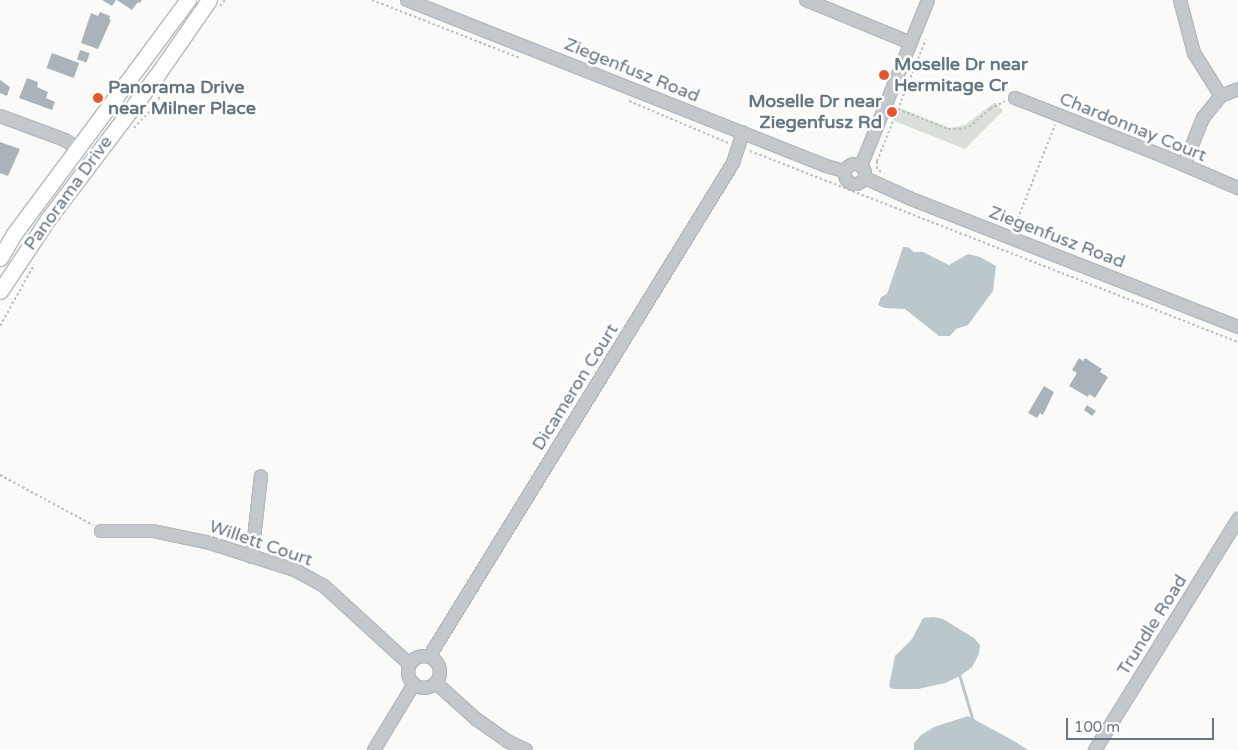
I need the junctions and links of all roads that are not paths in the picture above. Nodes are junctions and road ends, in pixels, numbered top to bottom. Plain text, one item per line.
1 (188, 0) edge
2 (407, 0) edge
3 (806, 0) edge
4 (928, 0) edge
5 (1180, 0) edge
6 (214, 4) edge
7 (911, 43) junction
8 (1238, 89) edge
9 (1221, 96) junction
10 (1015, 98) road end
11 (0, 116) edge
12 (743, 133) junction
13 (79, 149) junction
14 (1184, 165) junction
15 (861, 166) junction
16 (845, 170) junction
17 (865, 178) junction
18 (1238, 188) edge
19 (0, 258) edge
20 (0, 291) edge
21 (1238, 327) edge
22 (261, 476) dead end
23 (1238, 519) edge
24 (101, 530) road end
25 (252, 556) junction
26 (429, 657) junction
27 (410, 664) junction
28 (436, 683) junction
29 (414, 684) junction
30 (374, 750) edge
31 (526, 750) edge
32 (1095, 750) edge

1 - 13 main road, Panorama Drive
2 - 12 street, Ziegenfusz Road
3 - 7 street
4 - 7 street
5 - 9 street
6 - 20 main road, Panorama Drive
7 - 15 street
8 - 9 street
9 - 14 street
10 - 14 street, Chardonnay Court
11 - 13 street
12 - 16 street, Ziegenfusz Road
12 - 26 street, Dicameron Court
13 - 19 main road, Panorama Drive
14 - 18 street, Chardonnay Court
15 - 16 street
15 - 17 street
16 - 17 street
17 - 21 street, Ziegenfusz Road
22 - 25 street
23 - 32 street, Trundle Road
24 - 25 street, Willett Court
25 - 27 street, Willett Court
26 - 27 street
26 - 28 street
27 - 29 street
28 - 29 street
28 - 31 street
29 - 30 street

